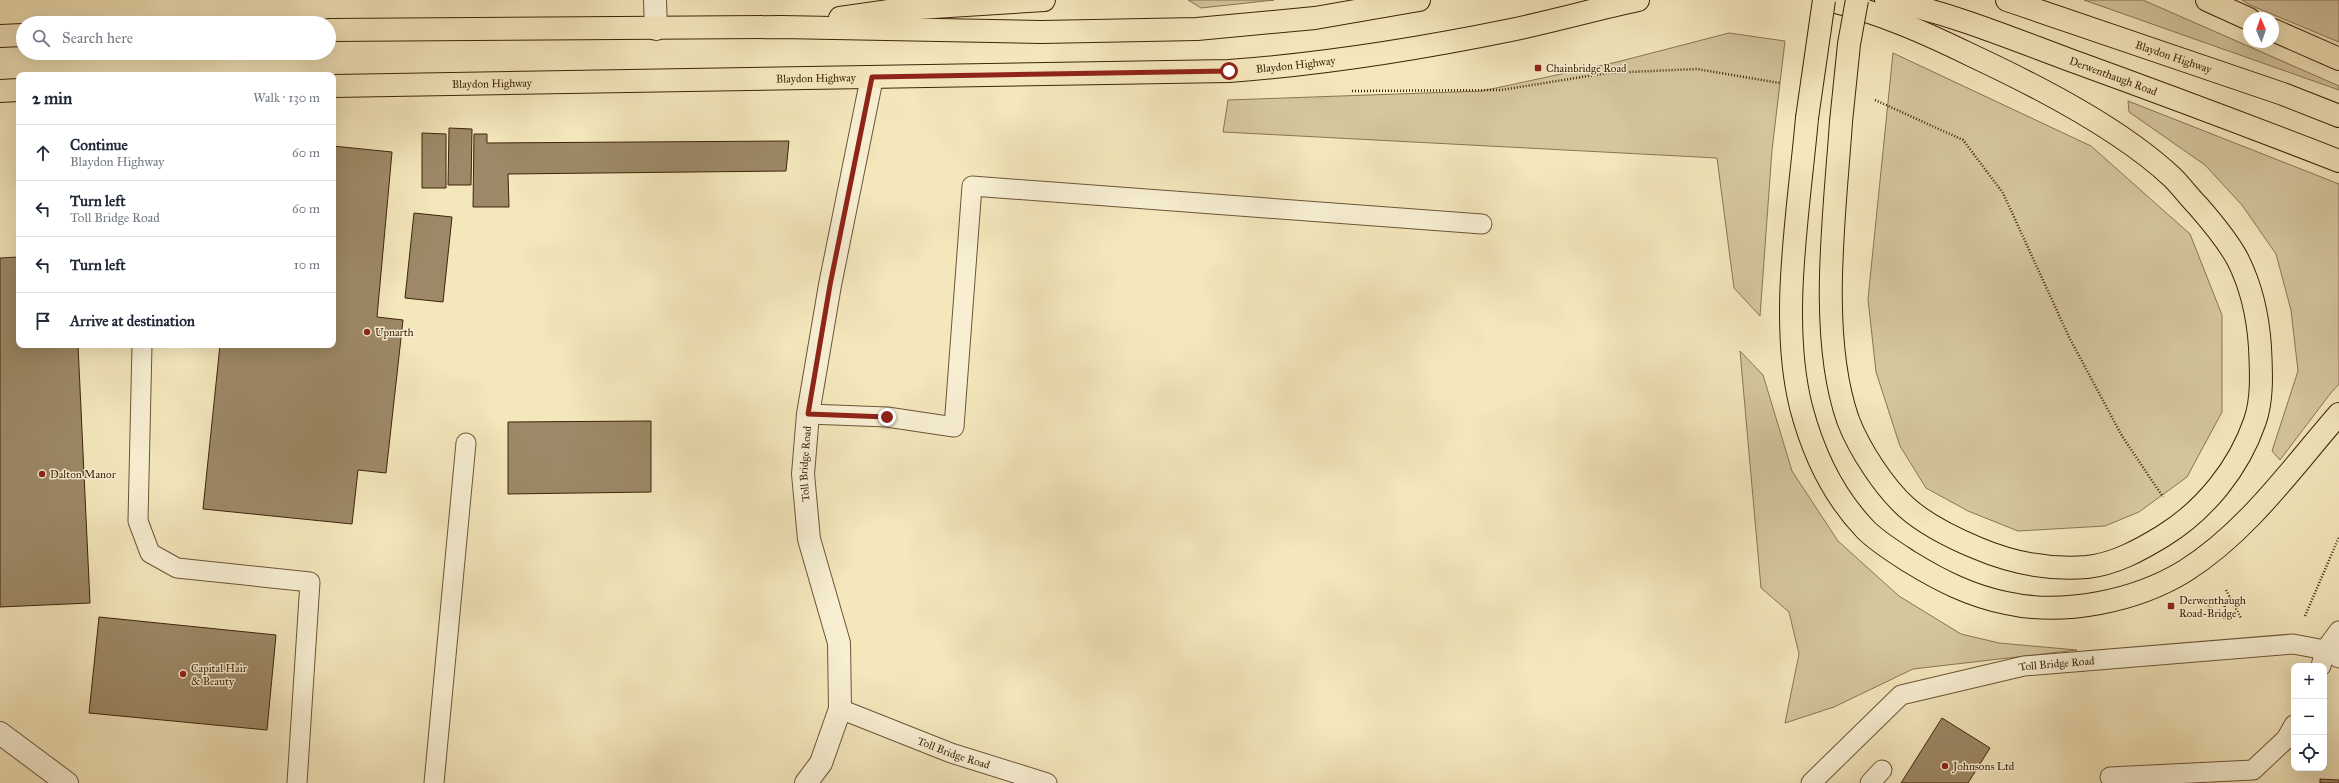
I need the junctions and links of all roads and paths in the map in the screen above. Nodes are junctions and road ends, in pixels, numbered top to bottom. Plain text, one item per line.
1 (655, 0) edge
2 (1044, 0) edge
3 (1419, 0) edge
4 (1638, 0) edge
5 (1824, 0) edge
6 (1828, 0) edge
7 (1857, 0) edge
8 (1886, 0) edge
9 (2007, 0) edge
10 (2207, 0) edge
11 (2243, 16) edge
12 (781, 27) junction
13 (656, 29) junction
14 (336, 30) edge
15 (2279, 33) edge
16 (16, 35) edge
17 (0, 36) edge
18 (2339, 59) edge
19 (872, 77) junction
20 (1783, 84) dead end
21 (336, 86) edge
22 (0, 90) edge
23 (16, 90) edge
24 (1347, 91) dead end
25 (1873, 99) dead end
26 (2339, 116) edge
27 (2339, 161) edge
28 (1482, 224) dead end
29 (142, 348) edge
30 (808, 414) junction
31 (2339, 414) edge
32 (466, 443) dead end
33 (2163, 497) dead end
34 (2339, 538) edge
35 (2201, 596) dead end
36 (2230, 597) dead end
37 (2225, 618) dead end
38 (2218, 619) dead end
39 (2339, 631) edge
40 (2292, 644) junction
41 (2328, 658) edge
42 (840, 709) junction
43 (2291, 730) edge
44 (0, 732) edge
45 (2110, 777) dead end
46 (67, 783) edge
47 (297, 783) edge
48 (434, 783) edge
49 (806, 783) edge
50 (1047, 783) edge
51 (1811, 783) edge

1 - 13 street
2 - 12 main road
3 - 12 main road
4 - 19 main road, Blaydon Highway
5 - 31 main road, bridge
6 - 7 main road, bridge
8 - 27 main road, Derwenthaugh Road
9 - 26 main road, Blaydon Highway
10 - 11 main road
12 - 13 main road
13 - 14 main road
15 - 18 main road
16 - 17 main road
19 - 21 main road, Blaydon Highway
19 - 30 street, Toll Bridge Road
20 - 24 path
22 - 23 main road
25 - 33 path
28 - 30 lane
29 - 47 lane
30 - 42 street, Toll Bridge Road
32 - 48 lane
34 - 40 path
35 - 38 path
36 - 37 path
39 - 41 lane
40 - 41 lane, Toll Bridge Road
40 - 51 lane, Toll Bridge Road
42 - 49 street, Toll Bridge Road
42 - 50 lane, Toll Bridge Road
43 - 45 lane
44 - 46 street

